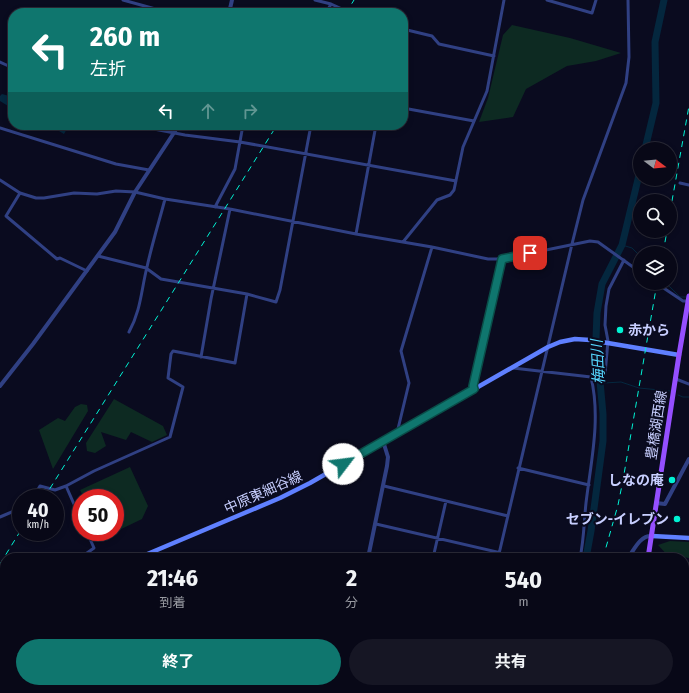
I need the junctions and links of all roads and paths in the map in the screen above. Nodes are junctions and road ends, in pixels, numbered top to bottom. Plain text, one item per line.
1 (123, 0) edge
2 (316, 0) edge
3 (503, 0) edge
4 (547, 0) edge
5 (596, 0) edge
6 (628, 0) edge
7 (332, 4) junction
8 (152, 8) edge
9 (329, 8) edge
10 (340, 8) edge
11 (408, 30) edge
12 (494, 56) junction
13 (408, 109) edge
14 (474, 121) junction
15 (0, 128) edge
16 (162, 130) edge
17 (242, 130) edge
18 (310, 130) edge
19 (375, 130) edge
20 (174, 132) junction
21 (240, 142) junction
22 (305, 155) junction
23 (369, 166) junction
24 (149, 170) junction
25 (0, 180) edge
26 (456, 181) junction
27 (680, 183) dead end
28 (689, 185) edge
29 (20, 192) junction
30 (135, 192) junction
31 (165, 199) junction
32 (215, 207) junction
33 (230, 208) junction
34 (293, 221) junction
35 (356, 234) junction
36 (403, 242) junction
37 (572, 244) junction
38 (432, 247) junction
39 (98, 256) junction
40 (502, 259) junction
41 (623, 260) junction
42 (633, 267) edge
43 (146, 268) junction
44 (88, 271) junction
45 (213, 287) junction
46 (666, 290) edge
47 (247, 294) junction
48 (688, 299) edge
49 (686, 325) edge
50 (129, 332) dead end
51 (607, 343) junction
52 (548, 347) junction
53 (679, 355) junction
54 (201, 357) junction
55 (511, 368) junction
56 (541, 372) junction
57 (605, 374) dead end
58 (676, 379) junction
59 (689, 384) edge
60 (0, 386) edge
61 (474, 389) junction
62 (397, 433) junction
63 (384, 441) junction
64 (689, 459) edge
65 (518, 468) junction
66 (66, 486) junction
67 (384, 486) junction
68 (589, 486) junction
69 (38, 489) edge
70 (51, 489) edge
71 (58, 489) edge
72 (72, 500) edge
73 (446, 501) junction
74 (656, 504) junction
75 (12, 512) edge
76 (508, 516) junction
77 (0, 517) edge
78 (376, 524) junction
79 (652, 536) junction
80 (689, 538) edge
81 (438, 539) junction
82 (90, 541) edge
83 (499, 552) junction
84 (87, 553) edge
85 (150, 553) edge
86 (369, 553) edge
87 (435, 553) edge
88 (503, 553) edge
89 (581, 553) edge
90 (632, 553) edge
91 (649, 553) edge

1 - 8 street
2 - 7 street
3 - 12 street
4 - 5 street
6 - 37 street
7 - 9 street
7 - 10 street
11 - 12 street
12 - 14 street
13 - 14 street
14 - 26 street
15 - 24 street
16 - 20 street
17 - 21 street
18 - 22 street
19 - 23 street
20 - 21 street
20 - 24 street
21 - 22 street
21 - 32 street
22 - 23 street
22 - 34 street
23 - 26 street
23 - 35 street
24 - 30 street
25 - 29 street
26 - 36 street
27 - 28 street
29 - 30 street
29 - 44 street
30 - 31 street
30 - 39 street
31 - 32 street
31 - 43 street
32 - 33 street
33 - 34 street
33 - 45 street
34 - 35 street
34 - 47 street
35 - 36 street
36 - 38 street
37 - 40 street
37 - 41 street
37 - 52 street
38 - 40 street
38 - 62 street
39 - 43 street
39 - 44 street
40 - 61 street
41 - 42 street
41 - 51 street
43 - 45 street
43 - 50 street
44 - 60 street
45 - 47 street
45 - 54 street
46 - 48 street
47 - 54 street
48 - 49 main road, 豊橋湖西線
49 - 53 main road, 豊橋湖西線
51 - 52 main road, 中原東細谷線
51 - 53 main road, 中原東細谷線
51 - 57 street
52 - 55 main road, 中原東細谷線
52 - 56 street
53 - 58 main road, 豊橋湖西線
54 - 66 street
55 - 56 street
55 - 61 main road, 中原東細谷線
56 - 65 street
56 - 68 street
58 - 59 street
58 - 74 main road, 豊橋湖西線
61 - 62 main road, 中原東細谷線
62 - 63 main road, 中原東細谷線
63 - 67 street
63 - 85 main road, 中原東細谷線
64 - 74 street
65 - 68 street
65 - 76 street
66 - 71 street
66 - 72 street
67 - 73 street
67 - 78 street
68 - 89 street
69 - 70 street
73 - 76 street
73 - 81 street
74 - 79 main road, 豊橋湖西線
75 - 77 street
76 - 83 street
78 - 81 street
78 - 86 street
79 - 80 main road
79 - 90 street
79 - 91 main road, 豊橋湖西線
81 - 83 street
81 - 87 street
82 - 84 street
83 - 88 street

